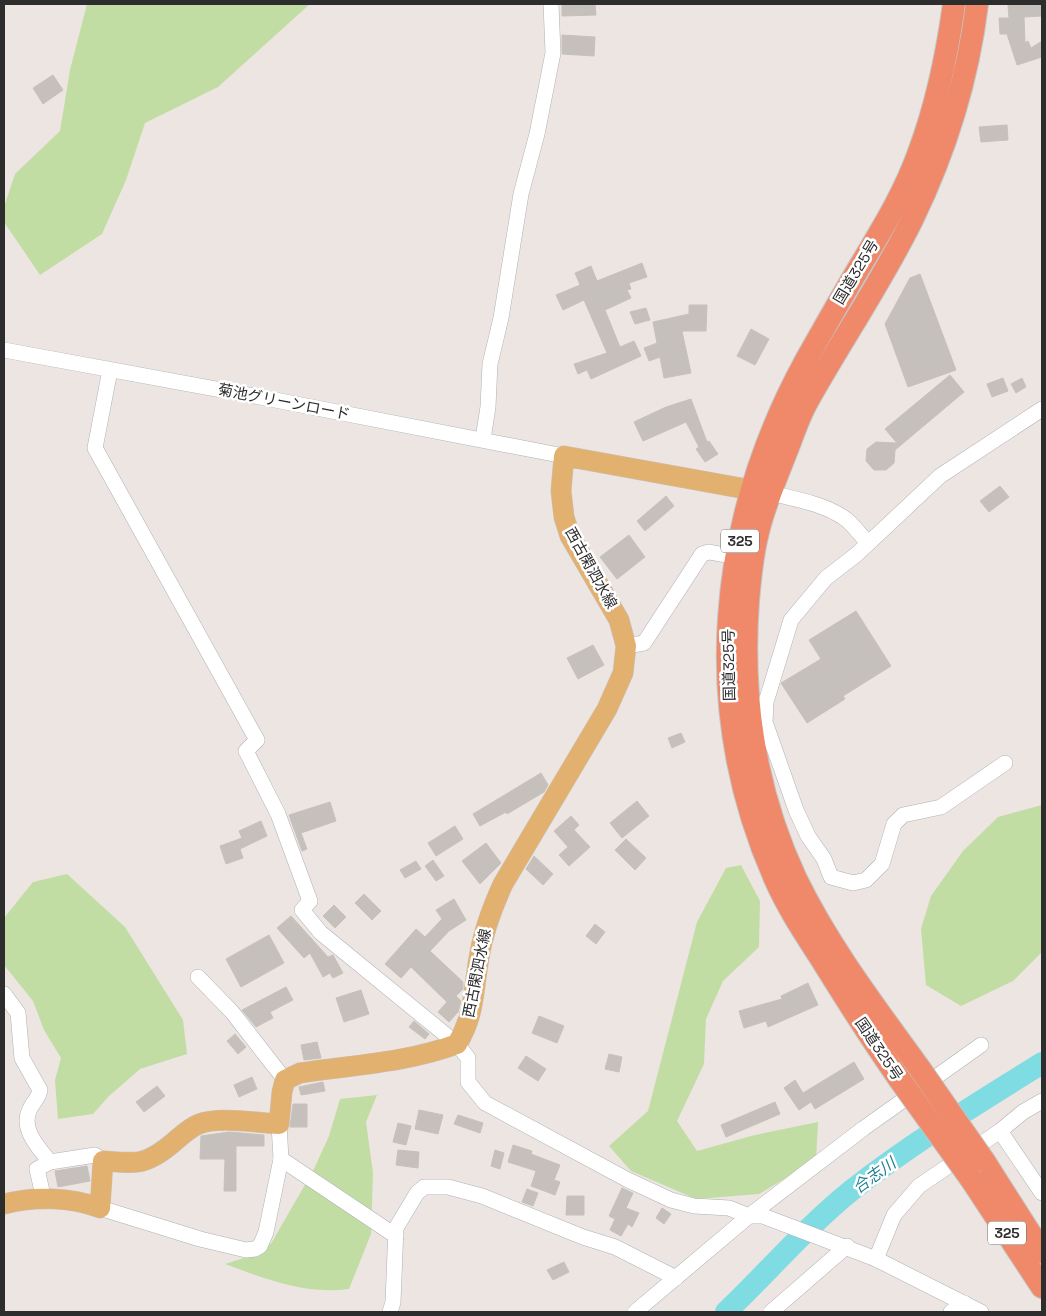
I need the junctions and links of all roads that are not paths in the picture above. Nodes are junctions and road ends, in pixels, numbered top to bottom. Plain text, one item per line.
1 (551, 4) edge
2 (954, 4) edge
3 (977, 4) edge
4 (4, 350) edge
5 (110, 370) junction
6 (1042, 409) edge
7 (483, 439) junction
8 (564, 456) junction
9 (761, 492) junction
10 (868, 543) junction
11 (736, 557) junction
12 (626, 646) junction
13 (1005, 763) dead end
14 (198, 977) dead end
15 (4, 994) edge
16 (457, 1044) junction
17 (981, 1045) dead end
18 (285, 1080) junction
19 (1042, 1101) edge
20 (279, 1124) junction
21 (1000, 1131) junction
22 (281, 1159) junction
23 (103, 1161) junction
24 (50, 1162) junction
25 (1042, 1193) edge
26 (44, 1200) junction
27 (4, 1204) edge
28 (100, 1208) junction
29 (756, 1216) junction
30 (396, 1236) junction
31 (842, 1244) junction
32 (1042, 1252) edge
33 (876, 1259) junction
34 (676, 1278) junction
35 (1042, 1288) edge
36 (964, 1303) junction
37 (390, 1312) edge
38 (635, 1312) edge
39 (771, 1312) edge
40 (951, 1312) edge
41 (981, 1312) edge

1 - 7 street
2 - 9 highway, 国道325号 / 325
3 - 9 highway, 国道325号 / 325
4 - 5 street, 菊池グリーンロード
5 - 7 street, 菊池グリーンロード
5 - 16 street
6 - 10 street
7 - 8 street, 菊池グリーンロード
8 - 9 main road
8 - 12 main road, 西古閑泗水線
9 - 10 street
9 - 11 highway, 国道325号 / 325
9 - 32 highway, 国道325号 / 325, bridge
10 - 13 street
11 - 12 street
11 - 35 highway, 国道325号 / 325, bridge
12 - 16 main road, 西古閑泗水線
14 - 18 street
15 - 24 street
16 - 18 main road
16 - 29 street
17 - 29 street
18 - 20 main road
19 - 21 street
20 - 22 street
20 - 23 main road
21 - 25 street
21 - 33 street
22 - 28 street
22 - 30 street
23 - 24 street
23 - 28 main road
24 - 26 street
26 - 27 main road
26 - 28 main road
29 - 31 street
29 - 34 street
30 - 34 street
30 - 37 street
31 - 33 street
31 - 39 street
33 - 36 street
34 - 38 street
36 - 40 street
36 - 41 street

